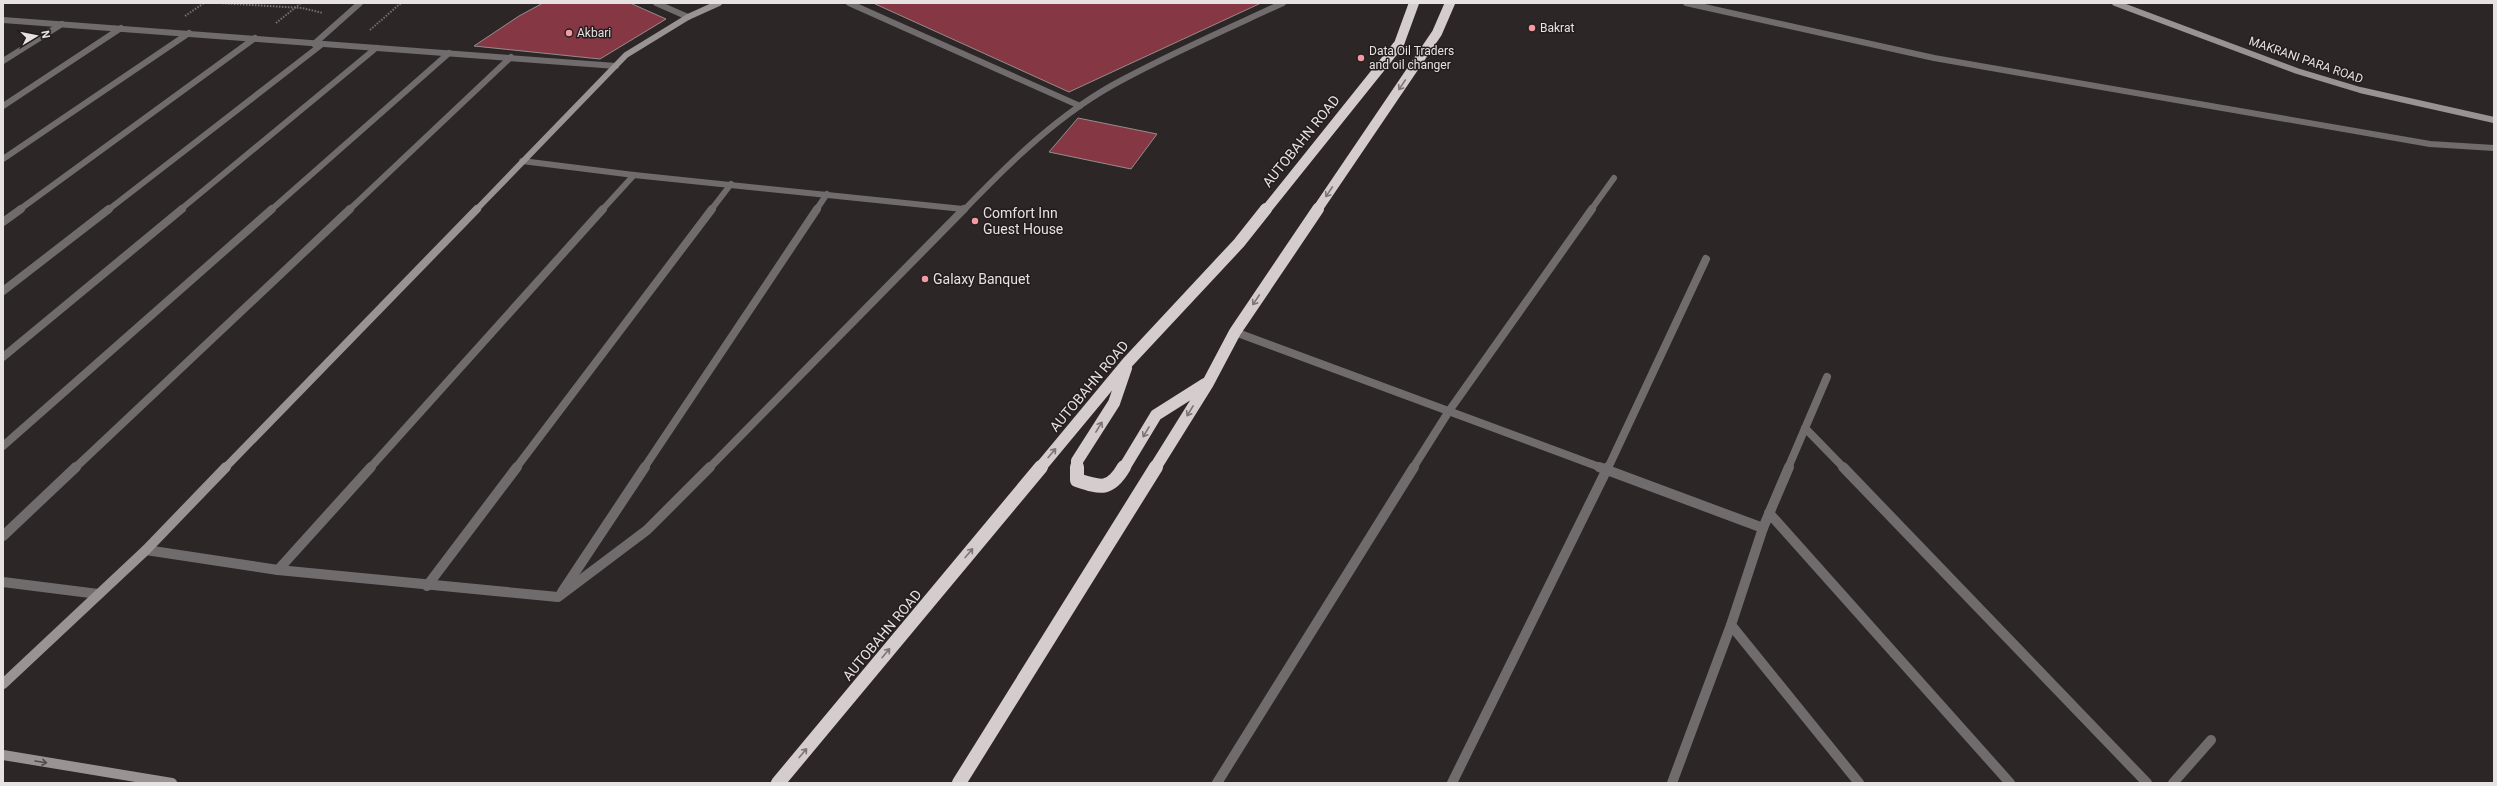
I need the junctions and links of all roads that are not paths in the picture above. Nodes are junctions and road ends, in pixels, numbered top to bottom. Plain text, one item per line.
1 (360, 3) edge
2 (656, 3) edge
3 (718, 3) edge
4 (849, 3) edge
5 (1283, 3) edge
6 (1414, 3) edge
7 (1450, 3) edge
8 (1686, 3) edge
9 (2115, 3) edge
10 (688, 17) junction
11 (3, 20) edge
12 (62, 24) junction
13 (121, 28) junction
14 (189, 33) junction
15 (255, 38) junction
16 (318, 45) junction
17 (376, 48) junction
18 (449, 53) junction
19 (511, 57) junction
20 (3, 61) edge
21 (616, 66) junction
22 (3, 106) edge
23 (1080, 106) junction
24 (2494, 120) edge
25 (2494, 148) edge
26 (3, 159) edge
27 (522, 161) junction
28 (634, 175) junction
29 (1614, 178) dead end
30 (731, 184) junction
31 (827, 194) junction
32 (963, 209) junction
33 (3, 222) edge
34 (1706, 259) dead end
35 (3, 291) edge
36 (1235, 332) junction
37 (3, 357) edge
38 (1128, 362) junction
39 (1826, 377) dead end
40 (1208, 383) junction
41 (1449, 411) junction
42 (1805, 428) junction
43 (3, 446) edge
44 (1607, 470) junction
45 (1769, 513) junction
46 (1763, 528) junction
47 (3, 536) edge
48 (146, 550) junction
49 (278, 570) junction
50 (3, 582) edge
51 (427, 586) junction
52 (98, 594) junction
53 (558, 597) junction
54 (1731, 625) junction
55 (3, 684) edge
56 (2211, 740) dead end
57 (3, 755) edge
58 (172, 783) edge
59 (778, 783) edge
60 (959, 783) edge
61 (1217, 783) edge
62 (1452, 783) edge
63 (1672, 783) edge
64 (1859, 783) edge
65 (2010, 783) edge
66 (2147, 783) edge
67 (2173, 783) edge

1 - 16 street
2 - 10 street
3 - 10 street
4 - 23 street
5 - 23 street
6 - 38 highway, AUTOBAHN ROAD
7 -> 36 highway
8 - 25 street
9 - 24 street, MAKRANI PARA ROAD
10 - 21 street
11 - 12 street
12 - 13 street
12 - 20 street
13 - 14 street
13 - 22 street
14 - 15 street
14 - 26 street
15 - 16 street
15 - 33 street
16 - 17 street
16 - 35 street
17 - 18 street
17 - 37 street
18 - 19 street
18 - 43 street
19 - 21 street
19 - 47 street
21 - 27 street
23 - 32 street
27 - 28 street
27 - 48 street
28 - 30 street
28 - 49 street
29 - 41 street
30 - 31 street
30 - 51 street
31 - 32 street
31 - 53 street
32 - 53 street
34 - 44 street
36 - 40 highway
36 - 41 street
40 -> 38 highway
59 -> 38 highway, AUTOBAHN ROAD
39 - 42 street
40 -> 60 highway
41 - 44 street
41 - 61 street
42 - 45 street
42 - 66 street
44 - 46 street
44 - 62 street
45 - 46 street
45 - 65 street
46 - 54 street
48 - 49 street
48 - 52 street
49 - 51 street
50 - 52 street
51 - 53 street
52 - 55 street
54 - 63 street
54 - 64 street
56 - 67 street
57 -> 58 street

